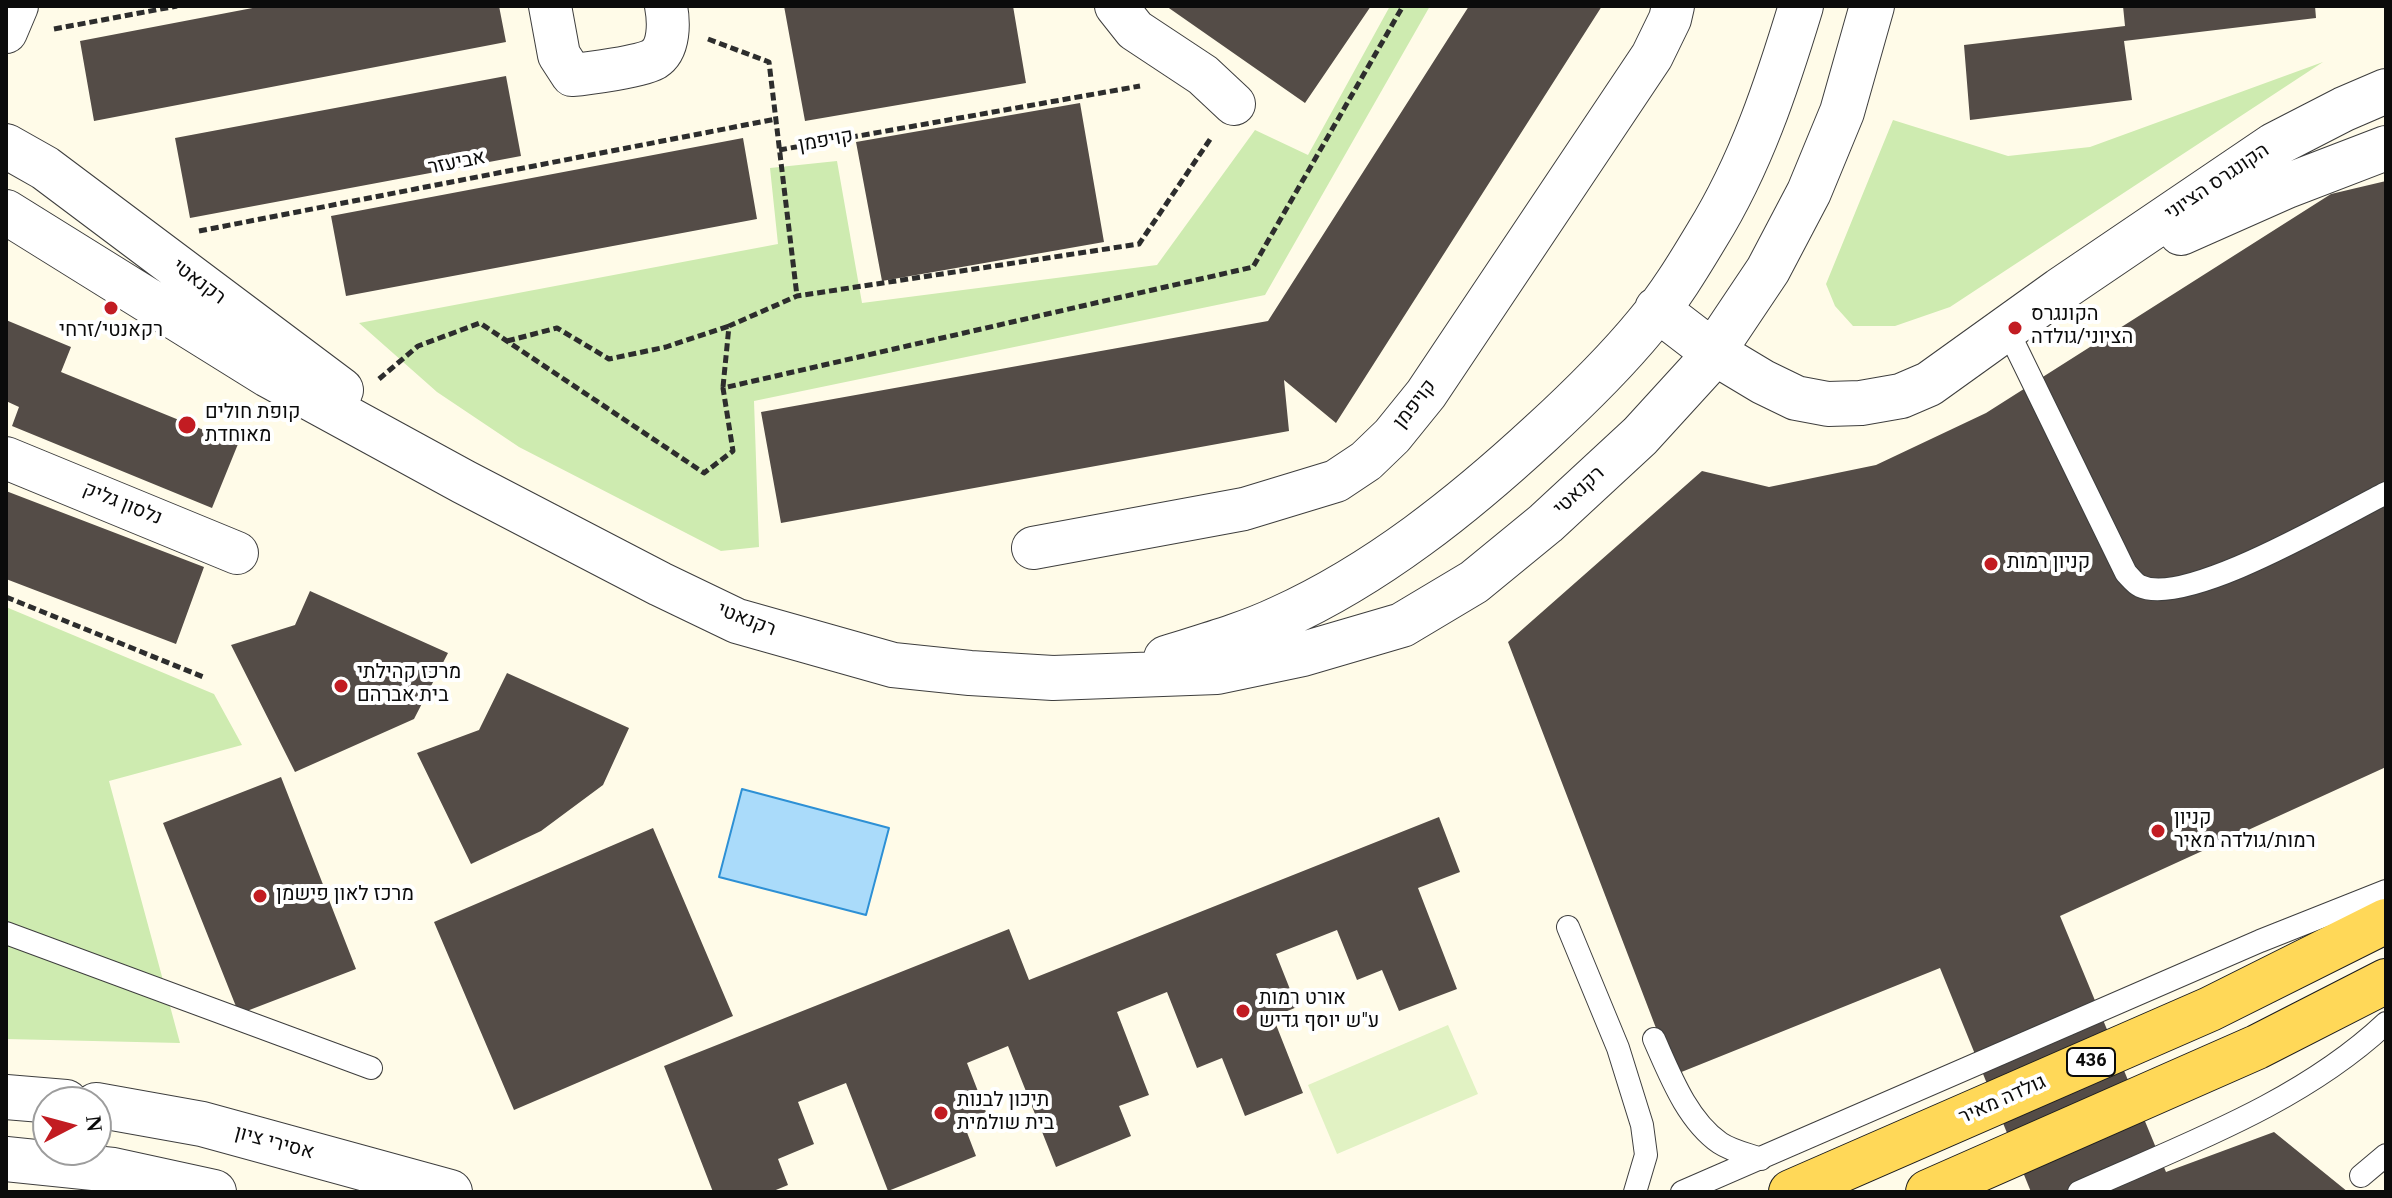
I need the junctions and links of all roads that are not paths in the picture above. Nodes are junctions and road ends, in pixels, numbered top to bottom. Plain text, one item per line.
1 (17, 6) edge
2 (550, 6) edge
3 (1116, 6) edge
4 (1673, 6) edge
5 (1801, 6) edge
6 (1872, 6) edge
7 (668, 15) edge
8 (6, 32) edge
9 (2386, 91) edge
10 (1234, 104) road end
11 (6, 146) edge
12 (2386, 148) edge
13 (6, 212) edge
14 (2060, 290) junction
15 (1657, 309) junction
16 (2006, 327) junction
17 (1713, 352) junction
18 (6, 458) edge
19 (464, 482) junction
20 (2386, 493) edge
21 (1033, 548) dead end
22 (237, 553) dead end
23 (1053, 678) junction
24 (2386, 891) edge
25 (2386, 921) edge
26 (1568, 927) dead end
27 (6, 933) edge
28 (2386, 981) edge
29 (2386, 1023) edge
30 (1654, 1039) dead end
31 (371, 1068) dead end
32 (6, 1097) edge
33 (32, 1099) edge
34 (112, 1108) edge
35 (2386, 1155) edge
36 (6, 1159) edge
37 (1761, 1159) junction
38 (2361, 1176) dead end
39 (214, 1192) edge
40 (450, 1192) edge
41 (1635, 1192) edge
42 (1682, 1192) edge
43 (1791, 1192) edge
44 (1928, 1192) edge
45 (2079, 1192) edge

1 - 8 street
2 - 7 street
3 - 10 street
4 - 21 street, קויפמן
5 - 15 street, רקנאטי
6 - 17 street, רקנאטי
9 - 14 street, הקונגרס הציוני
11 - 19 street, רקנאטי
12 - 14 street, הקונגרס הציוני
13 - 19 street, רקנאטי
14 - 16 street, הקונגרס הציוני
15 - 17 street, הקונגרס הציוני
15 - 23 street, רקנאטי
16 - 17 street, הקונגרס הציוני
16 - 20 lane
17 - 23 street, רקנאטי
18 - 22 street, נלסון גליק
19 - 23 street, רקנאטי
24 - 37 lane
25 - 43 main road, גולדה מאיר / 436
26 - 41 lane
27 - 31 lane
28 - 44 main road
29 - 45 lane
30 - 37 lane
32 - 33 street
34 - 40 street, אסירי ציון
35 - 38 lane
36 - 39 street
37 - 42 lane

